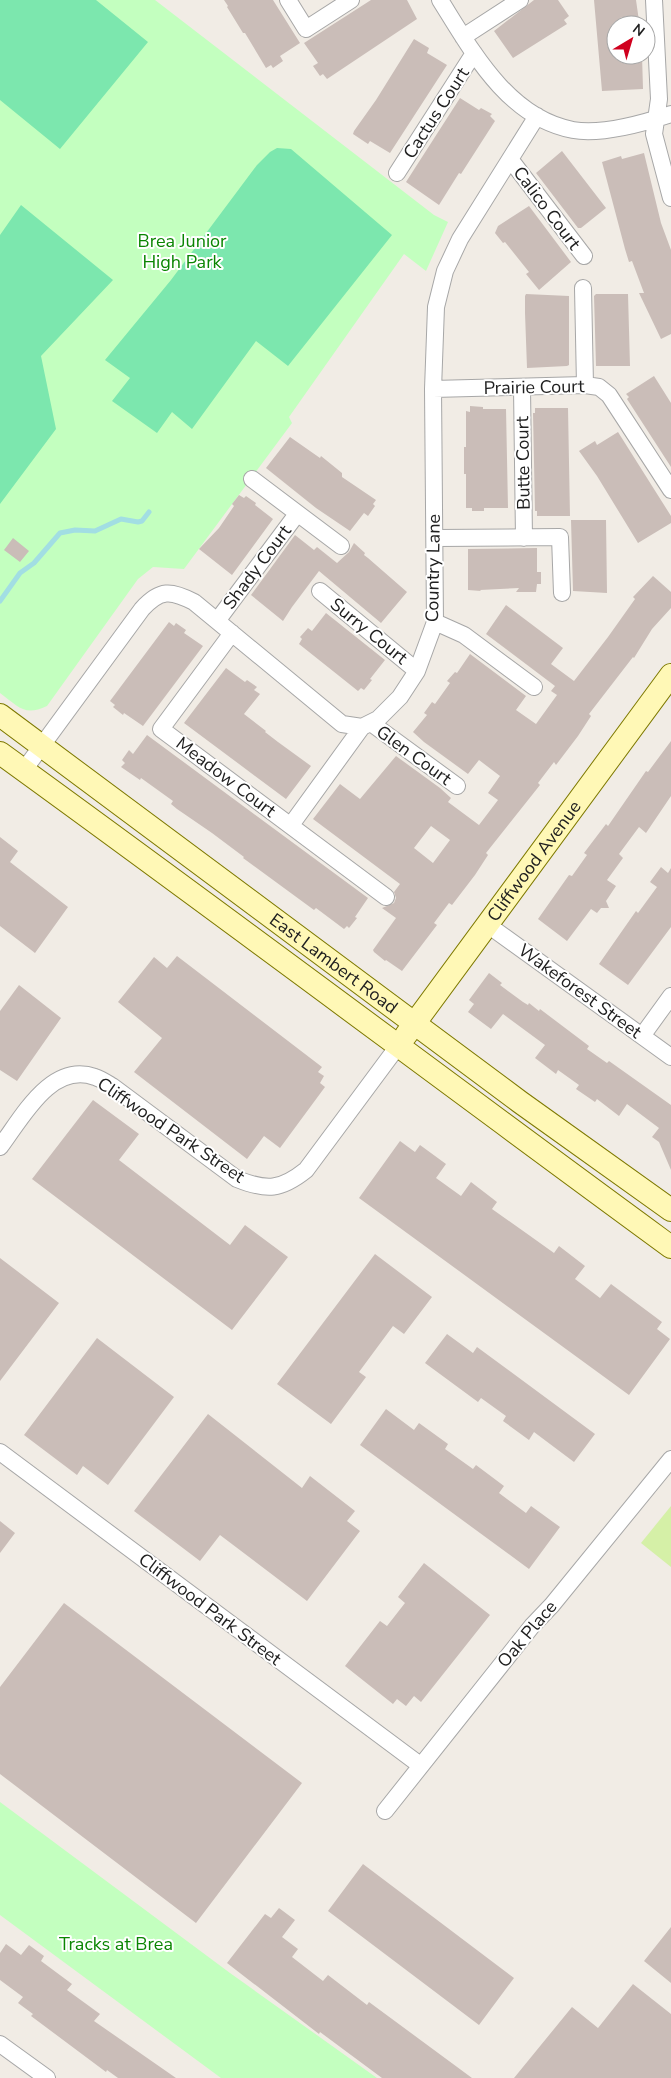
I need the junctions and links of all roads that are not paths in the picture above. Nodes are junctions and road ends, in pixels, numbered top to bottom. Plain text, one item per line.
1 (288, 0) edge
2 (351, 0) edge
3 (440, 0) edge
4 (520, 0) edge
5 (654, 0) edge
6 (464, 37) junction
7 (474, 54) junction
8 (537, 116) junction
9 (664, 116) edge
10 (510, 159) junction
11 (397, 173) dead end
12 (671, 198) edge
13 (584, 256) dead end
14 (583, 288) dead end
15 (585, 385) junction
16 (433, 388) junction
17 (522, 388) junction
18 (252, 479) dead end
19 (671, 490) edge
20 (297, 514) junction
21 (436, 538) junction
22 (524, 538) junction
23 (340, 546) dead end
24 (320, 591) dead end
25 (562, 593) dead end
26 (217, 621) junction
27 (435, 622) junction
28 (232, 633) junction
29 (417, 671) junction
30 (671, 676) edge
31 (534, 687) dead end
32 (0, 714) edge
33 (367, 725) junction
34 (161, 729) joint
35 (42, 745) junction
36 (0, 753) edge
37 (24, 770) junction
38 (458, 786) dead end
39 (291, 825) junction
40 (386, 897) dead end
41 (488, 925) junction
42 (671, 996) edge
43 (415, 1022) junction
44 (642, 1036) junction
45 (398, 1046) junction
46 (671, 1057) edge
47 (3, 1136) edge
48 (671, 1210) edge
49 (671, 1247) edge
50 (0, 1452) edge
51 (671, 1459) edge
52 (420, 1766) junction
53 (385, 1812) dead end
54 (0, 2044) edge
55 (47, 2078) edge

1 - 2 street
3 - 6 street
4 - 6 street
5 - 9 street
6 - 7 street
7 - 8 street
7 - 11 street, Cactus Court
8 - 9 street
8 - 10 street, Country Lane
9 - 12 street
10 - 13 street, Calico Court
10 - 16 street, Country Lane
14 - 15 street
15 - 17 street, Prairie Court
15 - 19 street, Prairie Court
16 - 17 street, Prairie Court
16 - 21 street, Country Lane
17 - 22 street, Butte Court
18 - 20 street, Shady Court
20 - 23 street, Shady Court
20 - 26 street, Shady Court
21 - 22 street
21 - 27 street, Country Lane
22 - 25 street
24 - 29 street, Surry Court
26 - 28 street
26 - 35 street
27 - 29 street, Country Lane
27 - 31 street
28 - 33 street
28 - 34 street, Shady Court
29 - 33 street, Country Lane
30 - 41 main road, Cliffwood Avenue
32 - 35 main road, East Lambert Road
33 - 38 street, Glen Court
33 - 39 street, Meadow Court
34 - 39 street, Meadow Court
35 - 37 street
35 - 43 main road, East Lambert Road
36 - 37 main road, East Lambert Road
37 - 45 main road, East Lambert Road
39 - 40 street, Meadow Court
41 - 43 main road, Cliffwood Avenue
41 - 44 street, Wakeforest Street
42 - 44 street
43 - 45 main road, Cliffwood Avenue
43 - 48 main road, East Lambert Road
44 - 46 street, Wakeforest Street
45 - 47 street, Cliffwood Park Street
45 - 49 main road, East Lambert Road
50 - 52 street, Cliffwood Park Street
51 - 52 street, Oak Place
52 - 53 street, Oak Place
54 - 55 street

